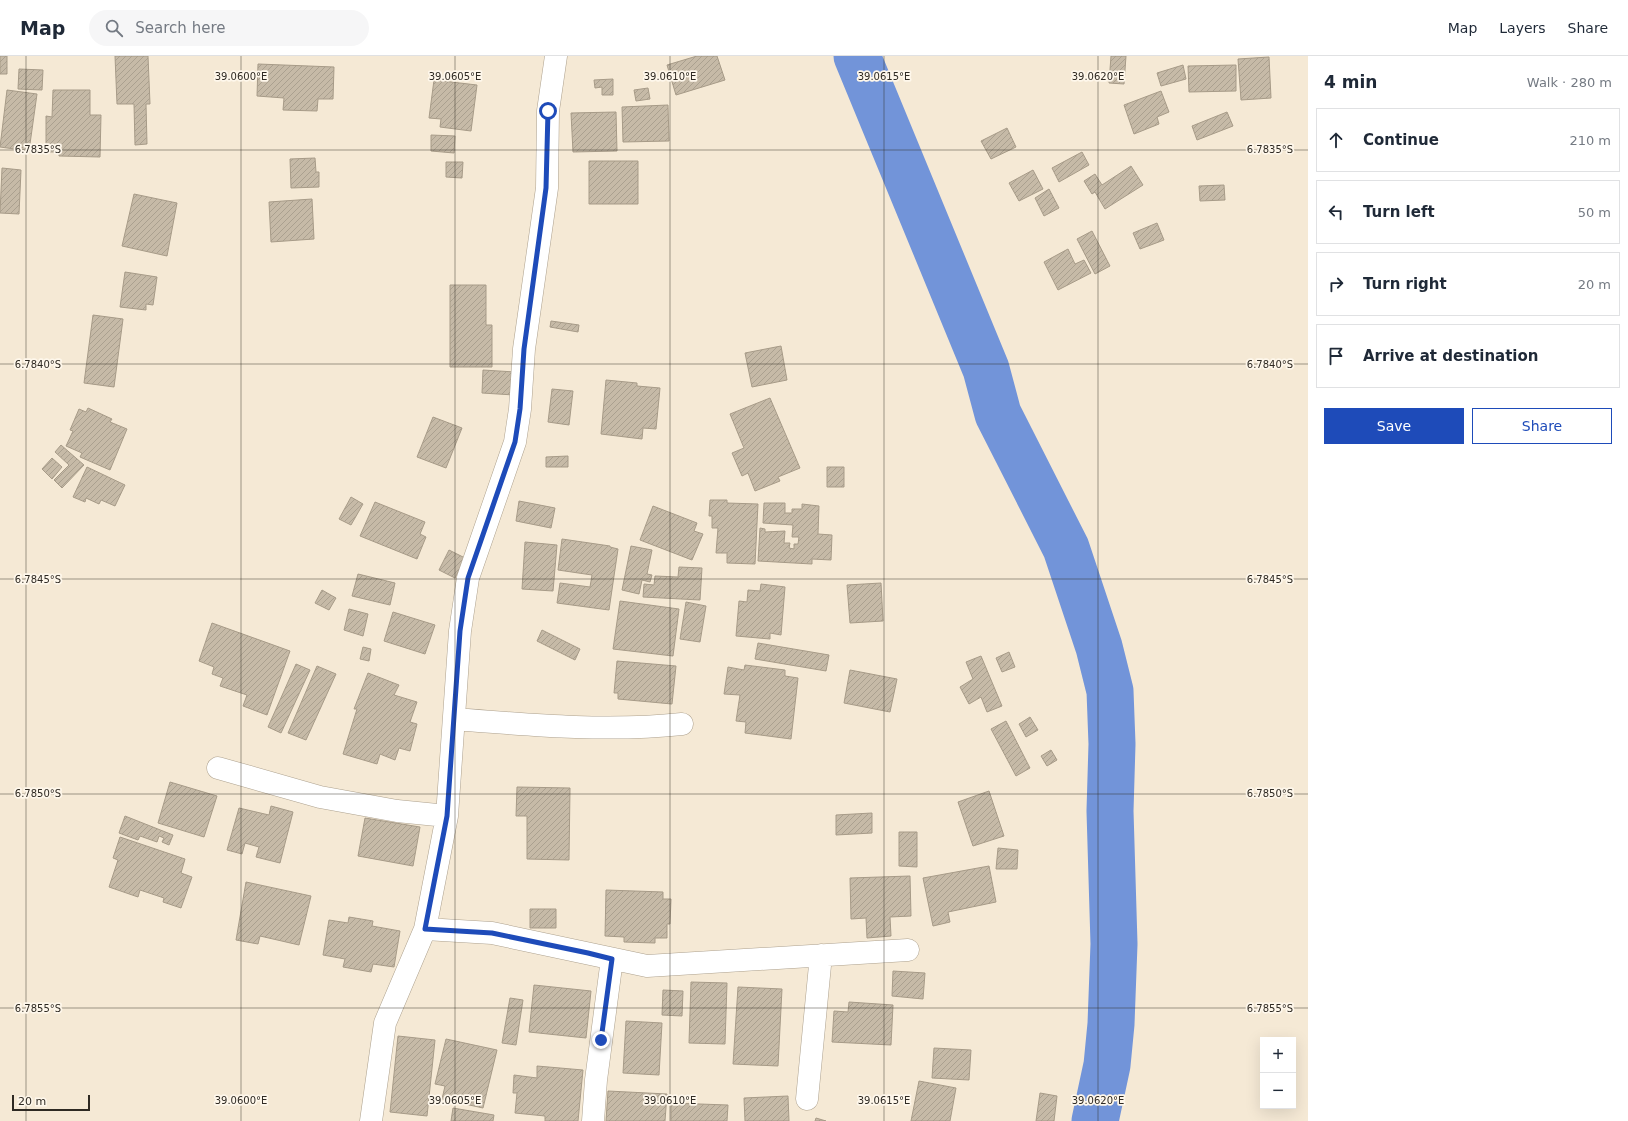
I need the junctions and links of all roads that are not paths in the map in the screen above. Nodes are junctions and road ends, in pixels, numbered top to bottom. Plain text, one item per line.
1 (556, 56) edge
2 (454, 719) junction
3 (682, 724) dead end
4 (218, 768) dead end
5 (447, 816) junction
6 (425, 929) junction
7 (908, 950) dead end
8 (821, 955) junction
9 (612, 959) junction
10 (807, 1099) dead end
11 (371, 1121) edge
12 (593, 1121) edge

1 - 2 street
2 - 3 street
2 - 5 street
4 - 5 street
5 - 6 street
6 - 9 street
6 - 11 street
7 - 8 street
8 - 9 street
8 - 10 street
9 - 12 street

